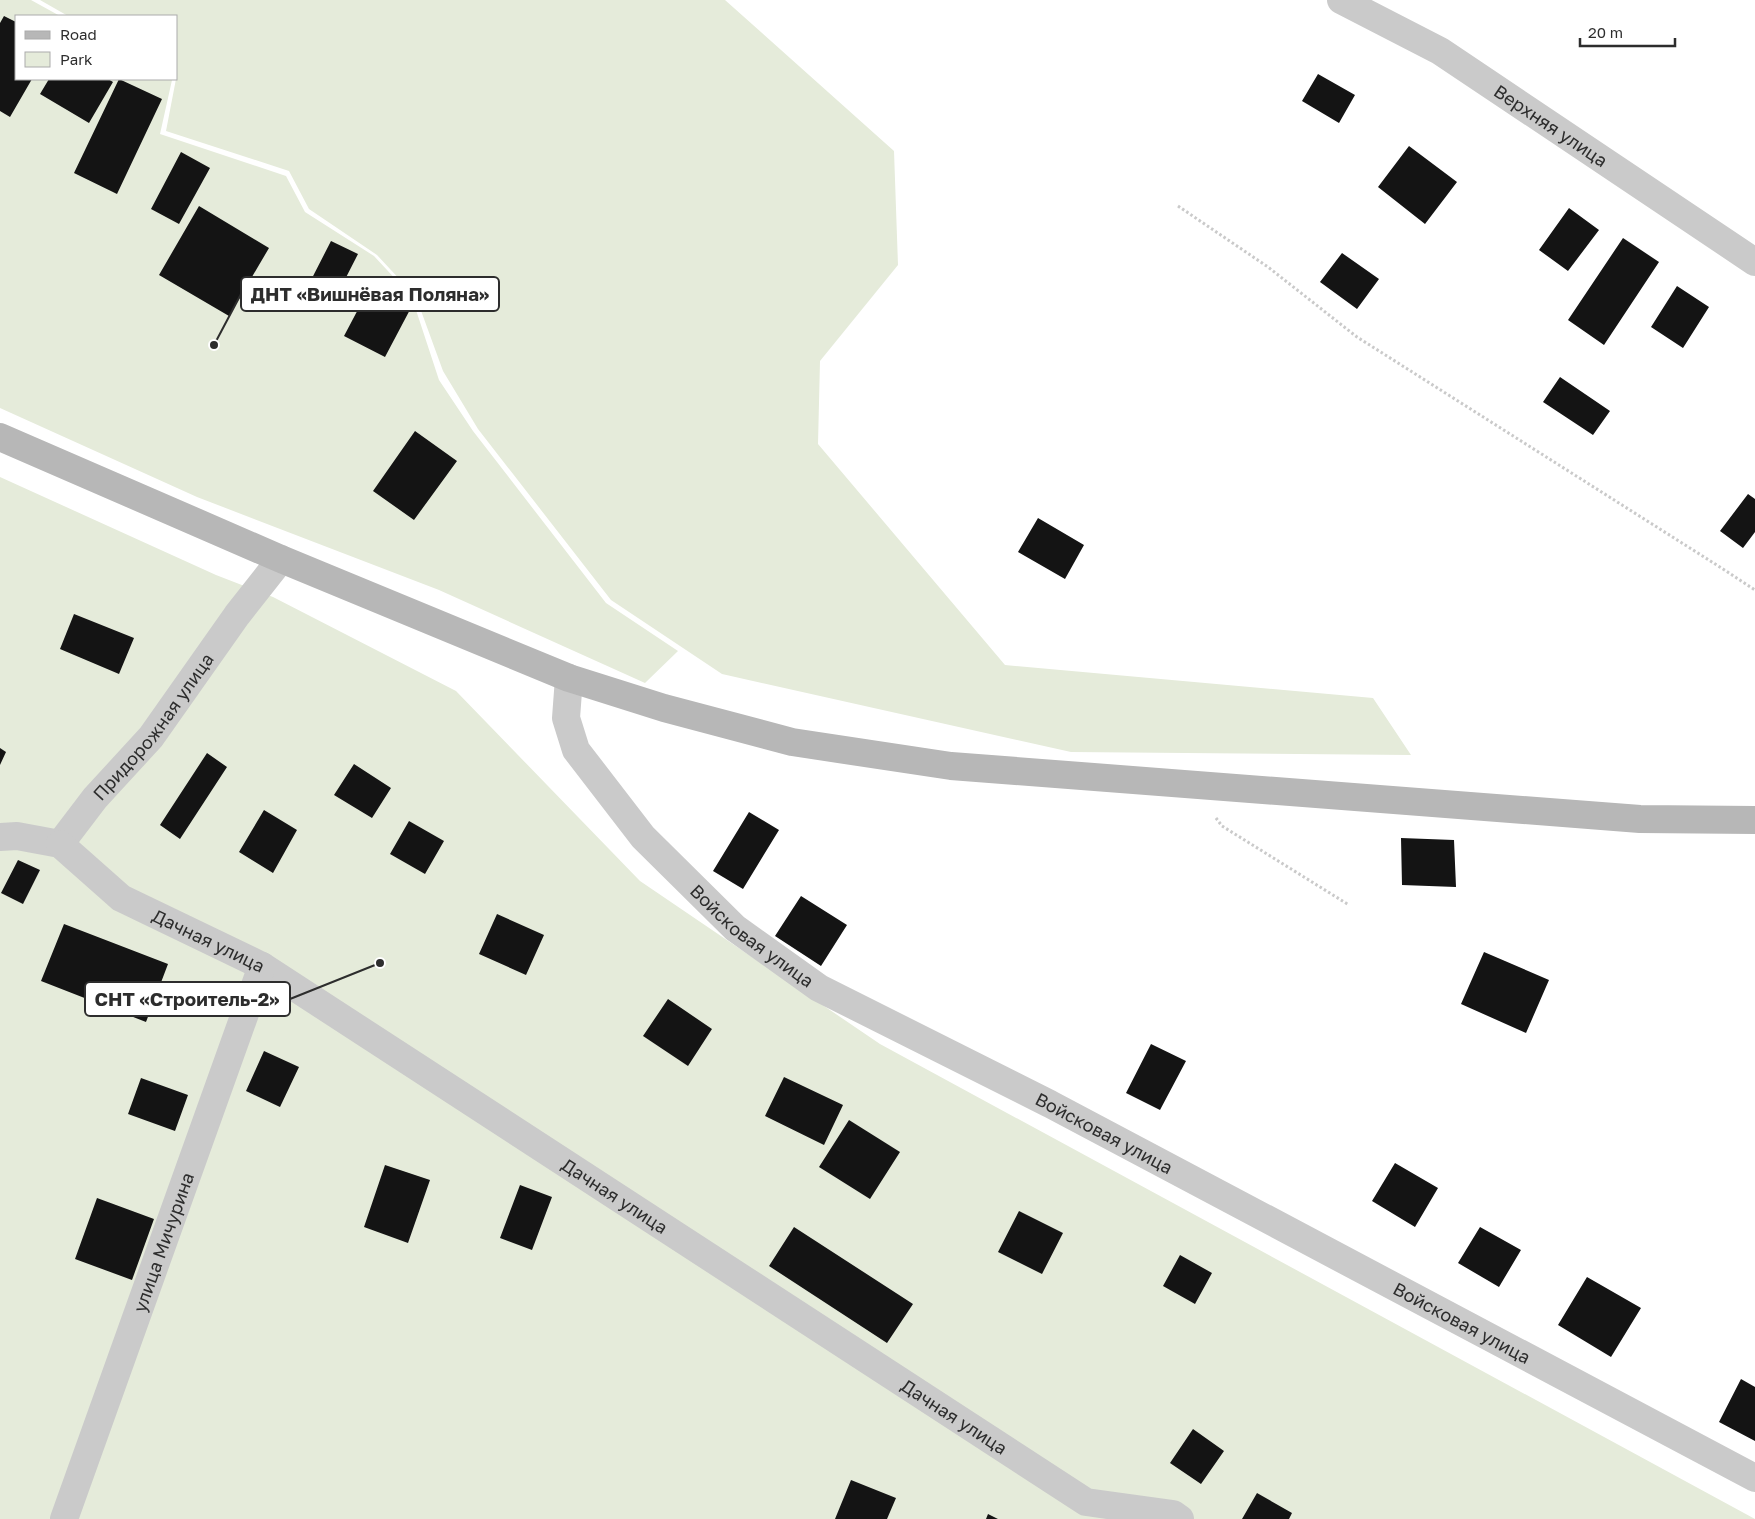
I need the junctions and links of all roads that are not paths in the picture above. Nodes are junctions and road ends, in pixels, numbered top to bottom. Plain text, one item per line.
1 (1341, 0) edge
2 (1755, 262) edge
3 (0, 437) edge
4 (281, 559) junction
5 (569, 678) junction
6 (1755, 820) edge
7 (0, 837) edge
8 (60, 844) junction
9 (262, 966) junction
10 (1755, 1478) edge
11 (64, 1519) edge
12 (1180, 1519) edge

1 - 2 street, Верхняя улица
3 - 4 main road
4 - 5 main road
4 - 8 street, Придорожная улица
5 - 6 main road
5 - 10 street, Войсковая улица
7 - 8 street
8 - 9 street, Дачная улица
9 - 11 street, улица Мичурина
9 - 12 street, Дачная улица

